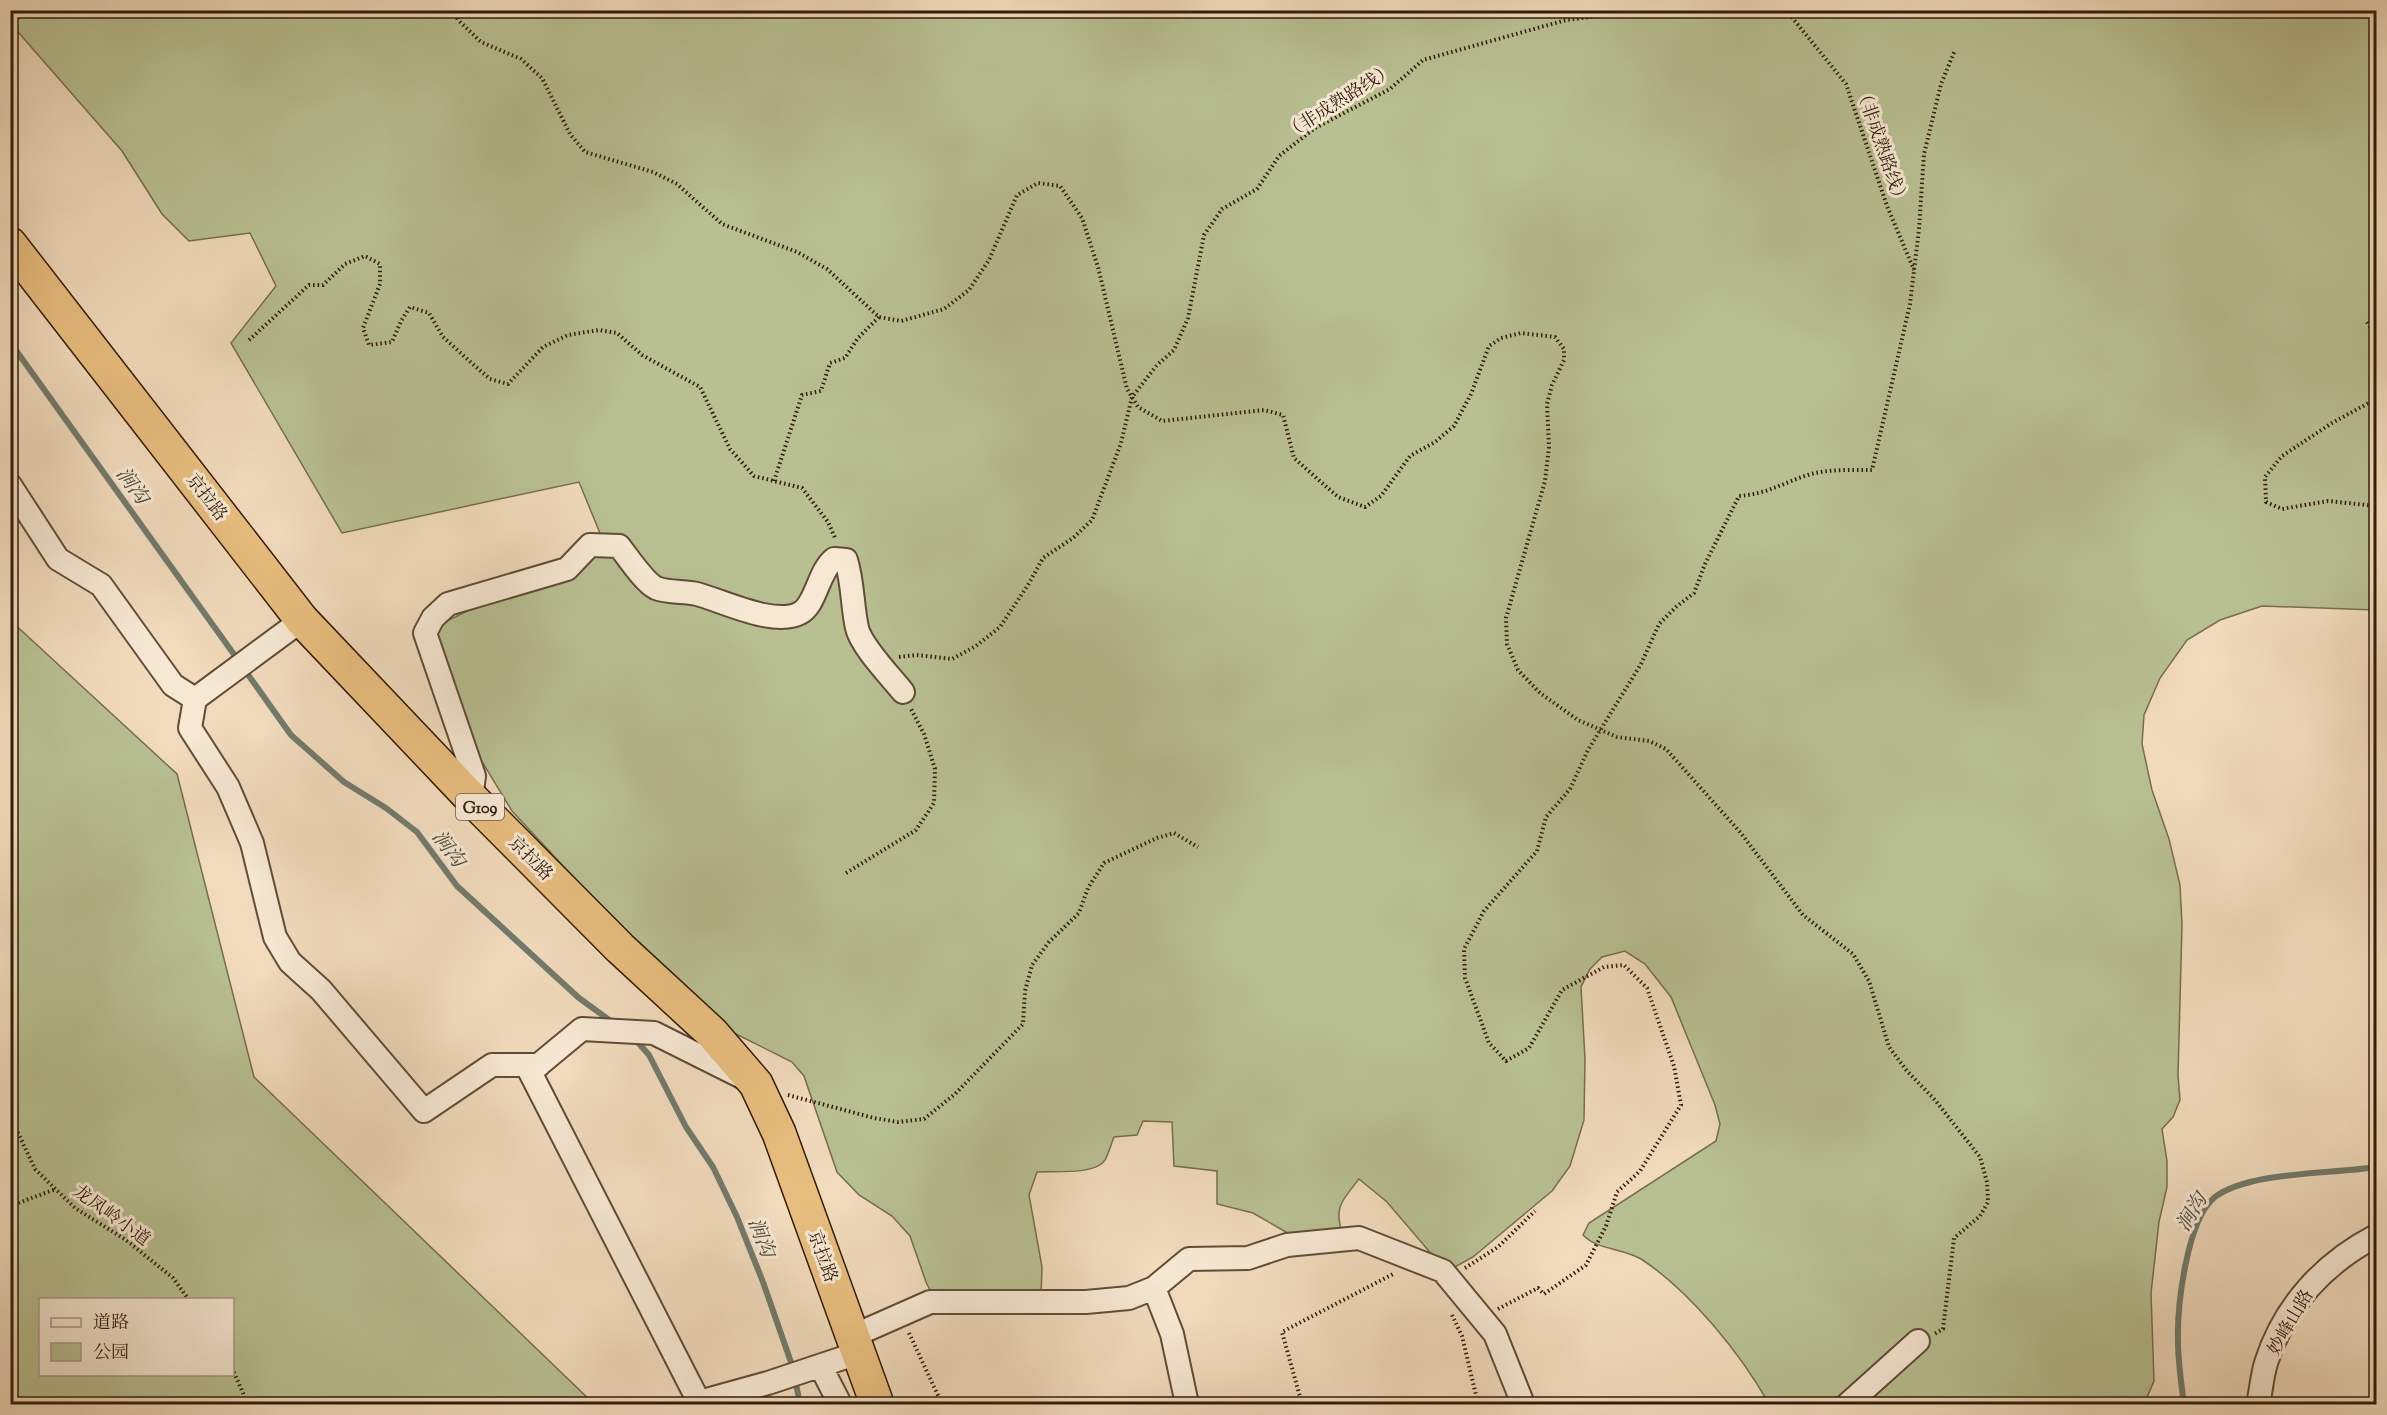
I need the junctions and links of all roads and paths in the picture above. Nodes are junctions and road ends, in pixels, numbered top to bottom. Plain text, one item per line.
1 (453, 10) edge
2 (1624, 10) edge
3 (1786, 10) edge
4 (1955, 50) dead end
5 (10, 244) edge
6 (1914, 271) junction
7 (879, 316) junction
8 (2367, 322) dead end
9 (2376, 335) edge
10 (249, 340) dead end
11 (1132, 397) junction
12 (2376, 399) edge
13 (774, 481) junction
14 (10, 484) edge
15 (2376, 506) edge
16 (846, 560) junction
17 (302, 620) junction
18 (877, 661) junction
19 (903, 692) joint
20 (195, 699) junction
21 (1602, 730) junction
22 (471, 798) junction
23 (1198, 847) dead end
24 (846, 873) dead end
25 (539, 1065) junction
26 (756, 1084) junction
27 (10, 1116) edge
28 (56, 1189) junction
29 (10, 1206) edge
30 (1534, 1211) dead end
31 (2376, 1236) edge
32 (1404, 1268) dead end
33 (1449, 1279) junction
34 (1154, 1288) junction
35 (188, 1298) edge
36 (1450, 1312) dead end
37 (902, 1316) junction
38 (1482, 1318) junction
39 (1918, 1341) joint
40 (856, 1344) junction
41 (821, 1367) junction
42 (234, 1373) edge
43 (244, 1404) edge
44 (840, 1404) edge
45 (877, 1404) edge
46 (942, 1404) edge
47 (1187, 1404) edge
48 (1302, 1404) edge
49 (1478, 1404) edge
50 (1523, 1404) edge
51 (1848, 1404) edge
52 (2258, 1404) edge

1 - 7 path
2 - 11 path, （非成熟路线）
3 - 6 path, （非成熟路线）
4 - 6 path
5 - 17 highway, 京拉路 / G109
6 - 21 path
7 - 11 path
7 - 13 path
8 - 9 path
10 - 13 path
11 - 18 path
11 - 21 path
12 - 15 path
13 - 16 path
14 - 20 street
16 - 18 street
16 - 22 street
17 - 20 street
17 - 22 highway, 京拉路 / G109
18 - 19 street
19 - 24 path
20 - 25 street
21 - 38 path
21 - 39 path
22 - 26 highway, 京拉路 / G109
23 - 26 path
25 - 26 street
25 - 41 street
26 - 40 highway, 京拉路 / G109
27 - 28 path, 龙凤岭小道
28 - 29 path
28 - 35 path, 龙凤岭小道
30 - 33 path
31 - 52 street, 妙峰山路
32 - 48 path
33 - 34 street
33 - 38 street
34 - 37 street
34 - 47 street
36 - 49 path
37 - 40 street
37 - 46 path
38 - 50 street
39 - 51 street
40 - 41 street
40 - 45 highway, 京拉路 / G109
41 - 44 street
42 - 43 path

